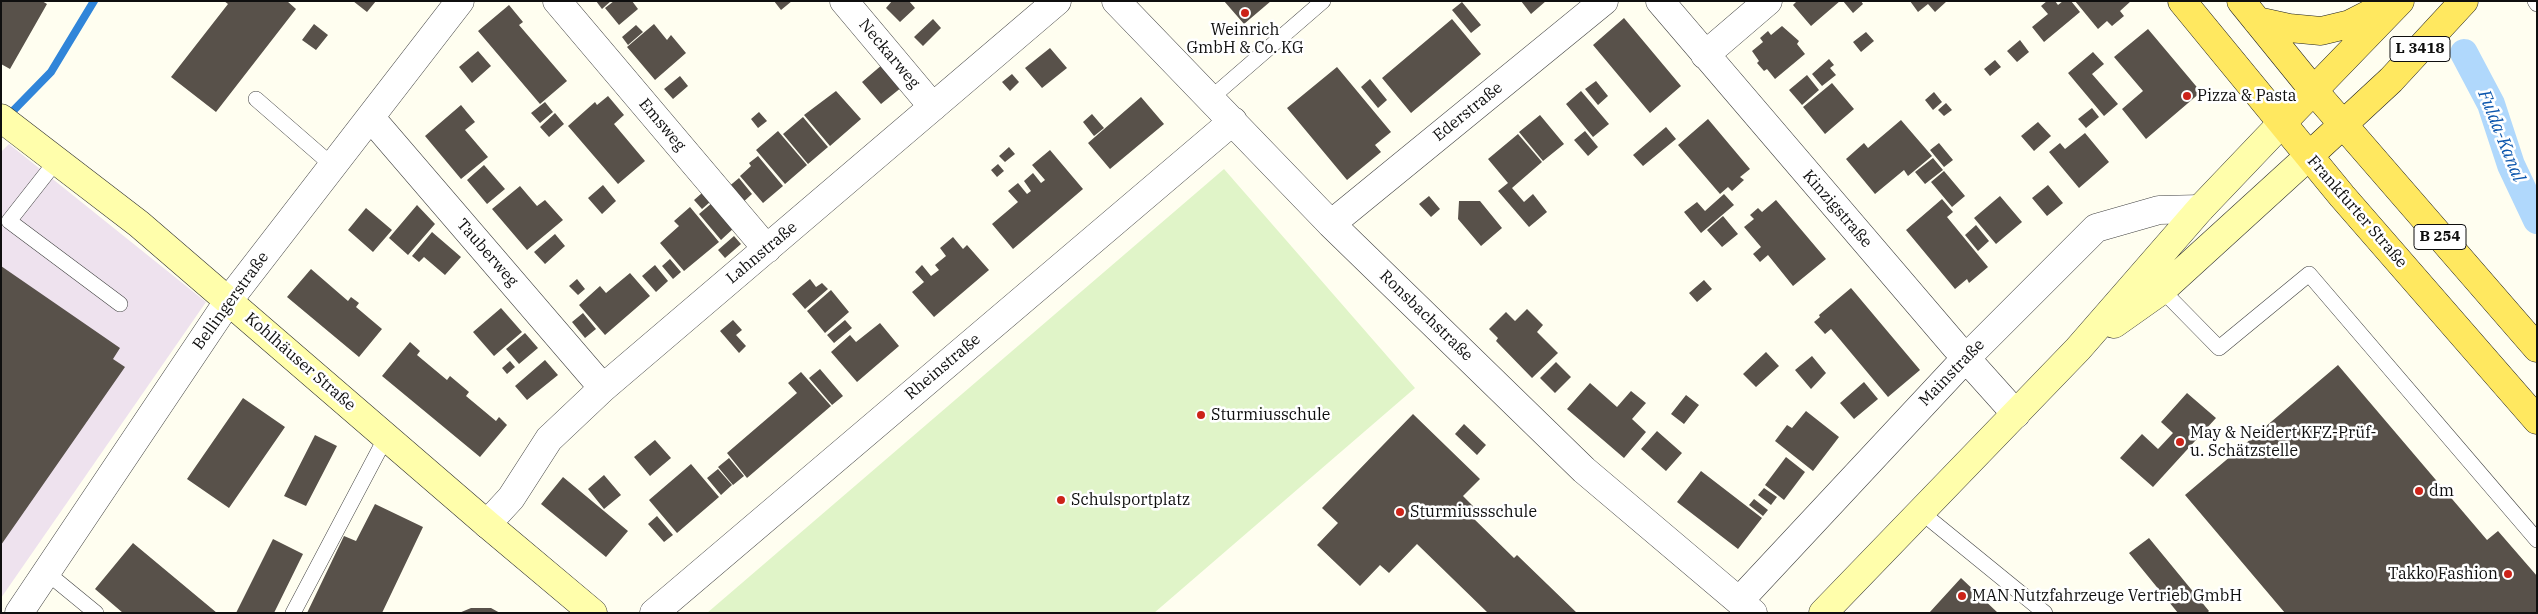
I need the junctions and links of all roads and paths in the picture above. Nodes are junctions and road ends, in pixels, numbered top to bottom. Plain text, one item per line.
1 (460, 1) edge
2 (557, 1) edge
3 (844, 1) edge
4 (1058, 1) edge
5 (1116, 1) edge
6 (1322, 1) edge
7 (1604, 1) edge
8 (1660, 1) edge
9 (1768, 1) edge
10 (2182, 1) edge
11 (2394, 1) edge
12 (2400, 1) edge
13 (2464, 1) edge
14 (2249, 11) edge
15 (1705, 55) junction
16 (2314, 91) junction
17 (1211, 98) junction
18 (256, 99) dead end
19 (933, 107) junction
20 (371, 118) junction
21 (1233, 121) junction
22 (7, 122) edge
23 (2282, 123) junction
24 (2343, 125) junction
25 (2309, 156) junction
26 (57, 160) junction
27 (333, 166) junction
28 (2200, 209) junction
29 (1332, 224) junction
30 (767, 249) junction
31 (2162, 290) junction
32 (229, 300) junction
33 (120, 304) dead end
34 (2537, 348) edge
35 (2078, 349) junction
36 (1965, 359) junction
37 (603, 388) junction
38 (2016, 414) junction
39 (2537, 420) edge
40 (386, 436) junction
41 (1921, 512) junction
42 (487, 524) junction
43 (2537, 540) edge
44 (46, 572) junction
45 (1747, 606) edge
46 (19, 613) edge
47 (96, 613) edge
48 (293, 613) edge
49 (593, 613) edge
50 (654, 613) edge
51 (1823, 613) edge
52 (2045, 613) edge

1 - 20 street, Bellingerstraße
2 - 30 street, Emsweg
3 - 19 street, Neckarweg
4 - 19 street, Lahnstraße
5 - 17 street, Ronsbachstraße
6 - 17 lane
7 - 29 street, Ederstraße
8 - 15 street, Kinzigstraße
9 - 15 street
10 - 23 main road, Frankfurter Straße / B 254
11 - 14 main road
12 - 16 main road, L 3418
13 - 24 main road, L 3418
14 - 16 main road, B 254
15 - 36 street, Kinzigstraße
16 - 23 main road
16 - 24 main road, B 254
17 - 21 street, Ronsbachstraße
18 - 27 lane
19 - 30 street, Lahnstraße
20 - 27 street, Bellingerstraße
20 - 37 street, Tauberweg
21 - 29 street, Ronsbachstraße
21 - 50 street, Rheinstraße
22 - 26 main road, Kohlhäuser Straße
23 - 25 main road, Frankfurter Straße / B 254
23 - 28 main road
24 - 25 main road
24 - 34 main road, B 254
25 - 31 main road
25 - 39 main road, Frankfurter Straße / B 254
26 - 32 main road, Kohlhäuser Straße
26 - 33 lane
27 - 32 street, Bellingerstraße
28 - 35 main road
28 - 36 street, Mainstraße
29 - 45 street, Ronsbachstraße
30 - 37 street, Lahnstraße
31 - 35 main road
31 - 43 lane
32 - 40 main road, Kohlhäuser Straße
32 - 44 street, Bellingerstraße
35 - 38 main road
36 - 38 street, Kinzigstraße
36 - 45 street, Mainstraße
37 - 42 street, Lahnstraße
38 - 41 main road
40 - 42 main road, Kohlhäuser Straße
40 - 48 lane
41 - 51 main road
41 - 52 lane
42 - 49 main road, Kohlhäuser Straße
44 - 46 street, Bellingerstraße
44 - 47 lane

